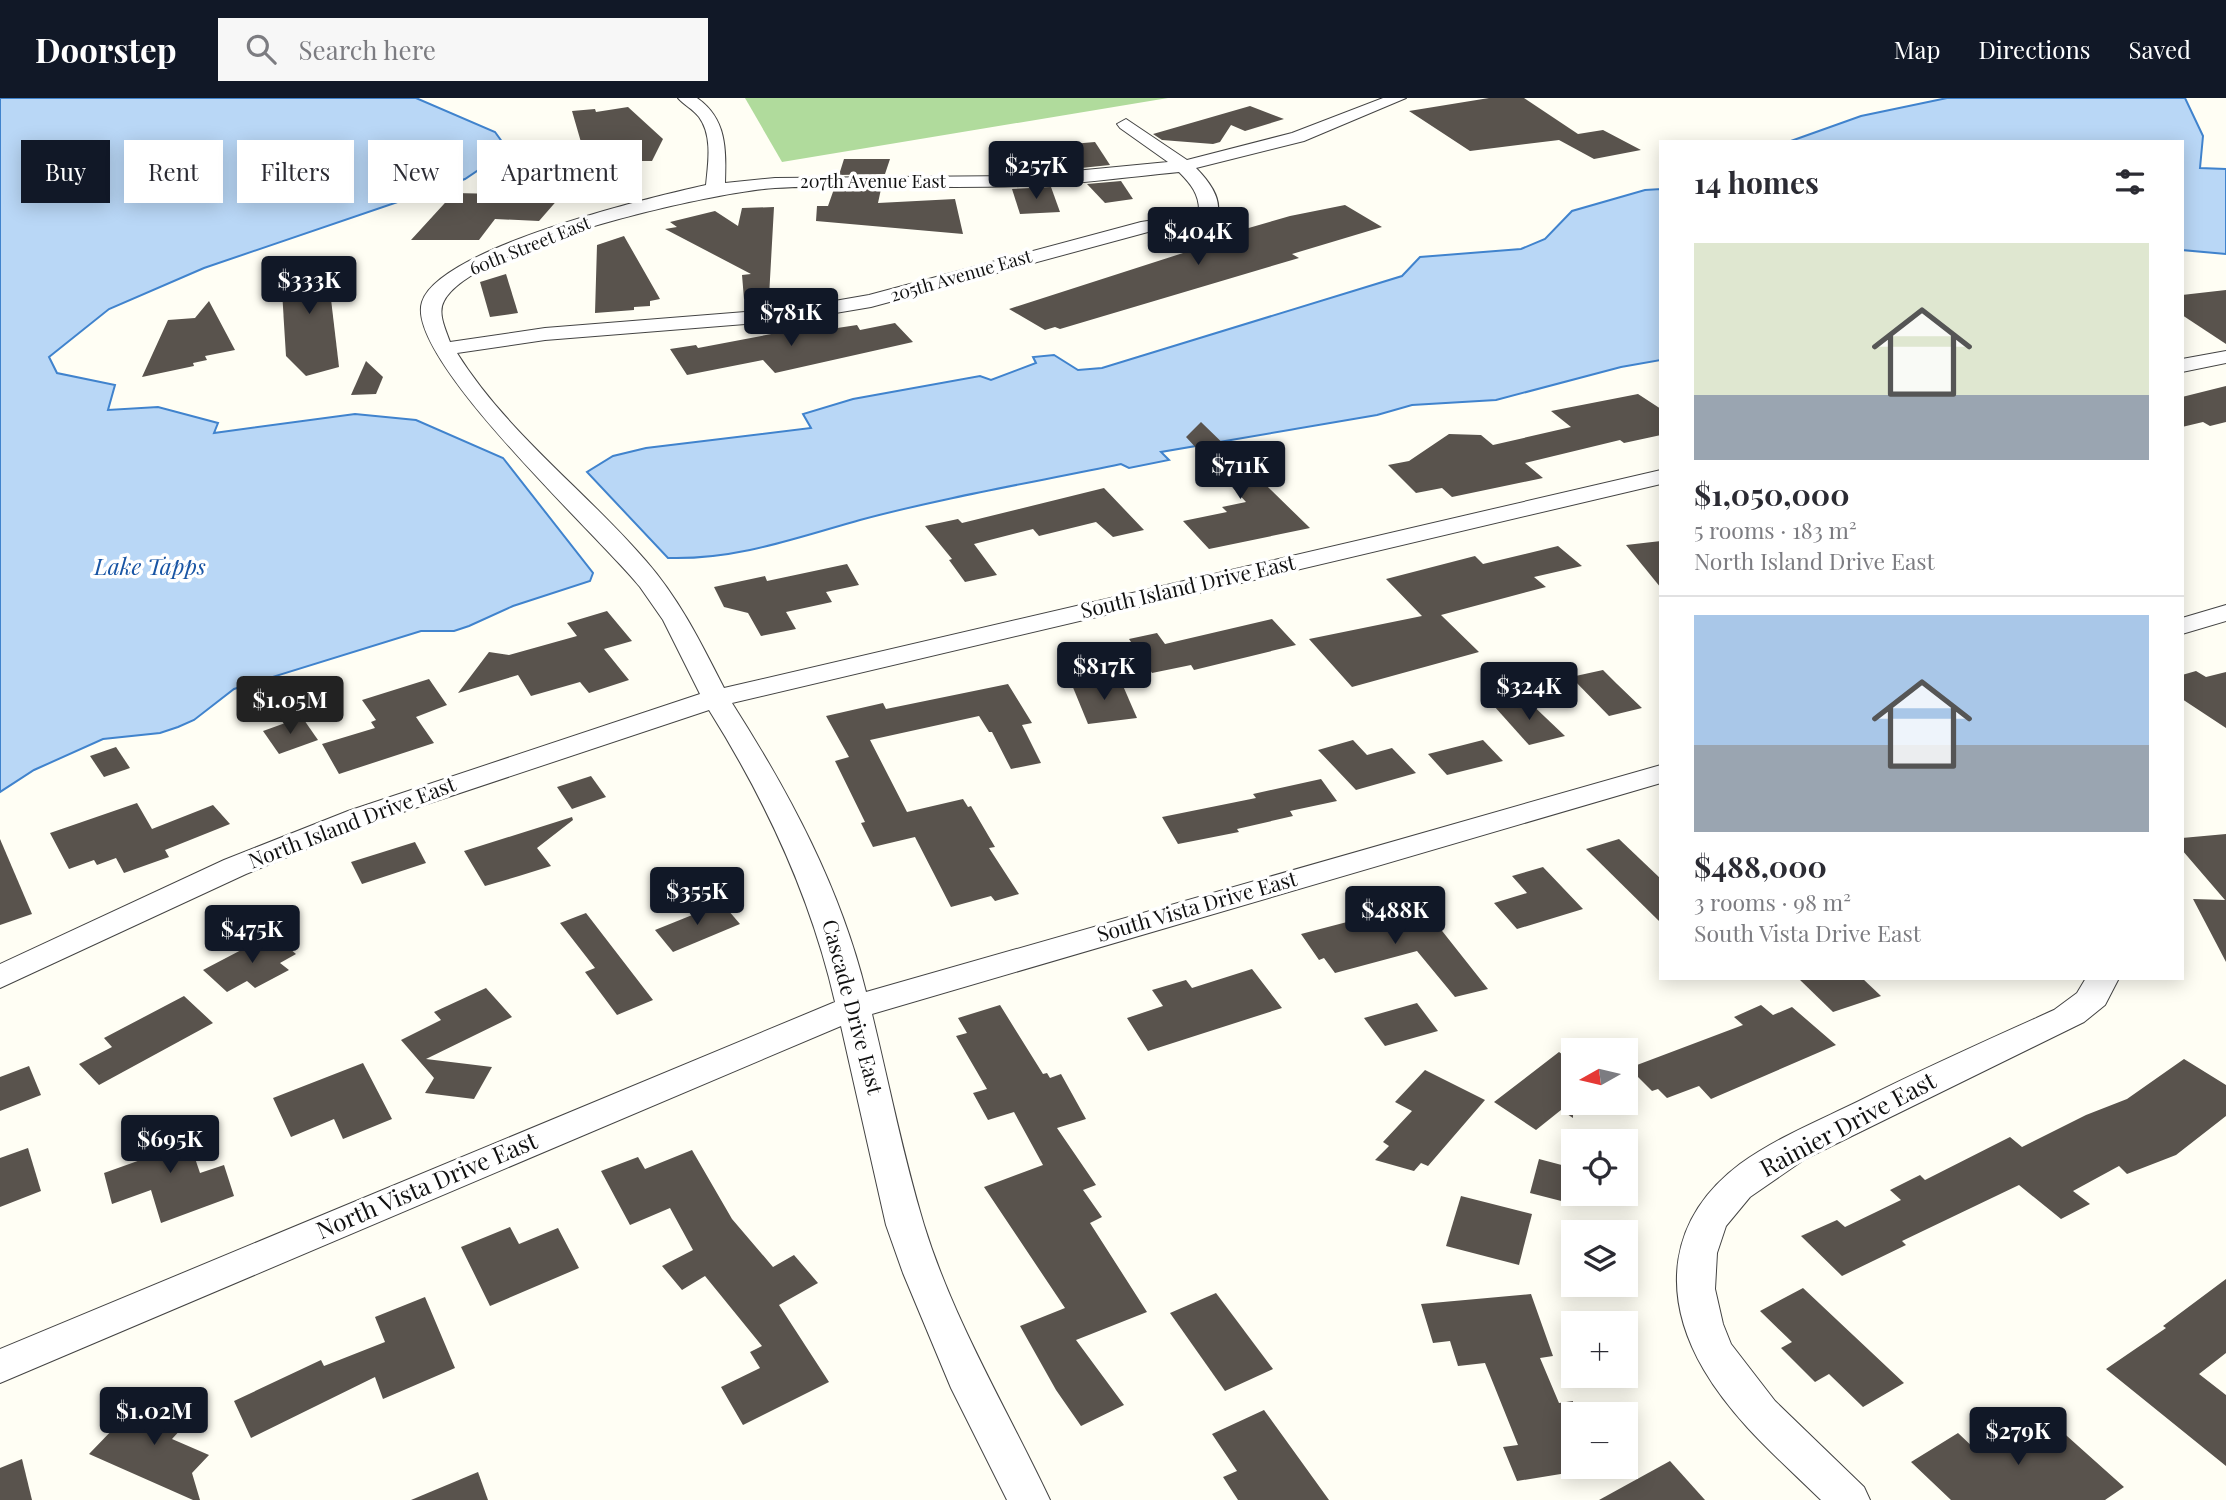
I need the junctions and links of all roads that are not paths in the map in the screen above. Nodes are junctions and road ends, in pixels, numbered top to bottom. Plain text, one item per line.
1 (687, 98) edge
2 (1398, 98) edge
3 (1126, 124) dead end
4 (1184, 166) junction
5 (715, 189) junction
6 (443, 349) junction
7 (2226, 358) edge
8 (2184, 366) edge
9 (527, 452) joint
10 (1659, 477) edge
11 (2184, 604) edge
12 (2205, 619) edge
13 (716, 698) junction
14 (1659, 775) edge
15 (0, 977) edge
16 (2102, 980) edge
17 (855, 1007) junction
18 (0, 1367) edge
19 (1029, 1500) edge
20 (1849, 1500) edge

1 - 5 street
2 - 4 street, 207th Avenue East
3 - 4 street
4 - 5 street, 207th Avenue East
4 - 6 street, 205th Avenue East
5 - 6 street, 60th Street East
6 - 9 street, 60th Street East
7 - 8 street
9 - 13 street, Cascade Drive East
10 - 13 street, South Island Drive East
11 - 12 street
13 - 15 street, North Island Drive East
13 - 17 street, Cascade Drive East
14 - 17 street, South Vista Drive East
16 - 20 street, Rainier Drive East
17 - 18 street, North Vista Drive East
17 - 19 street, Cascade Drive East

